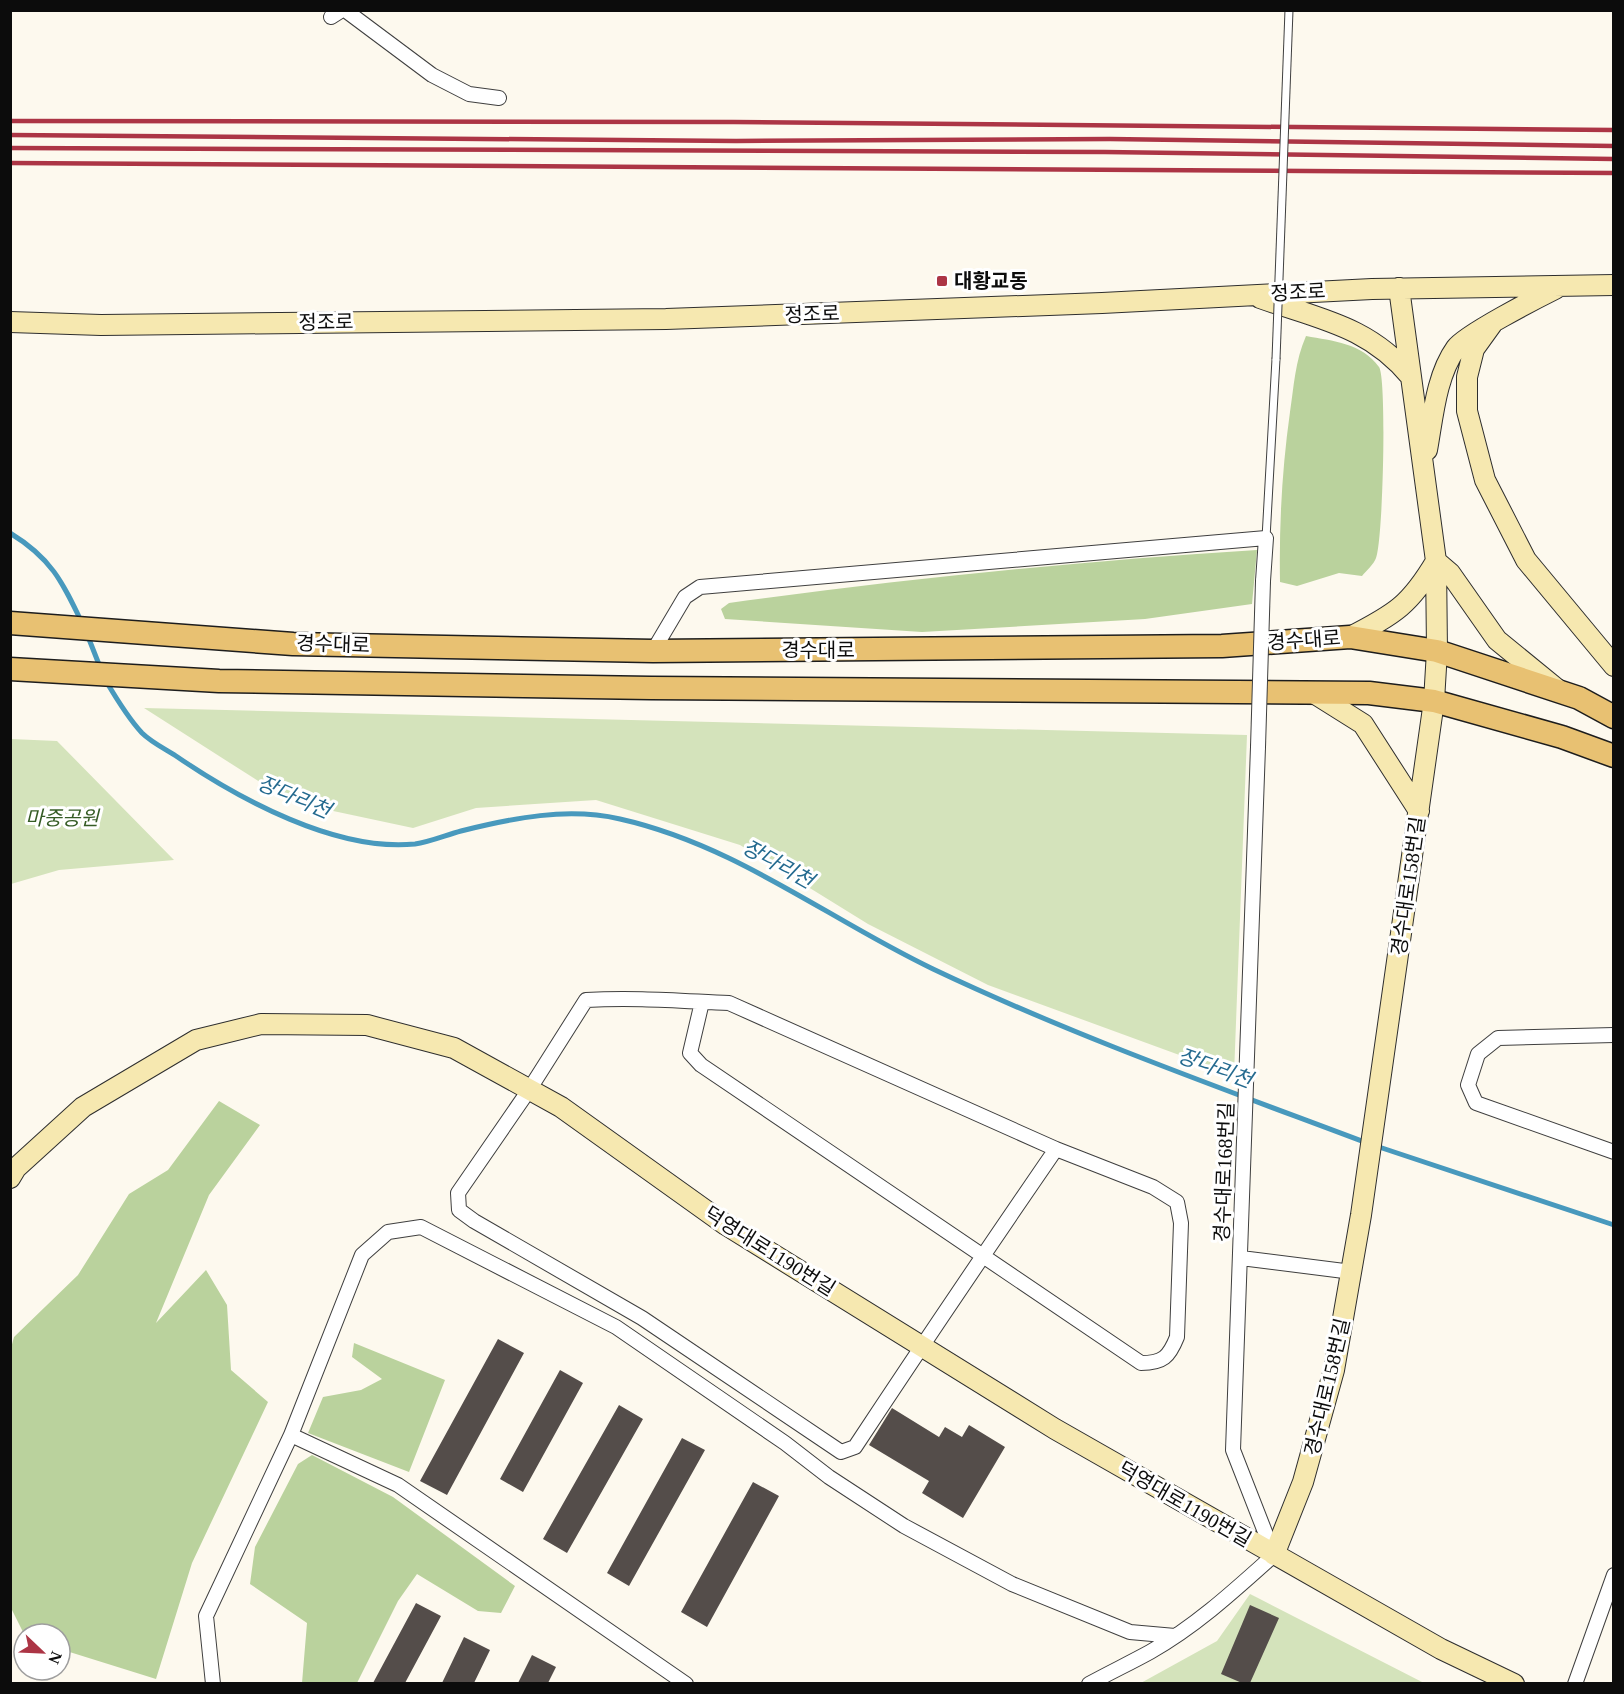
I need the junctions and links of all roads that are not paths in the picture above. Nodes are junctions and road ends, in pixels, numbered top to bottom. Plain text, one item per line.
1 (1289, 10) edge
2 (339, 13) edge
3 (499, 98) dead end
4 (1614, 285) edge
5 (1560, 287) junction
6 (1399, 288) junction
7 (1252, 295) junction
8 (10, 322) edge
9 (1492, 324) junction
10 (1411, 378) junction
11 (1423, 465) junction
12 (1266, 538) junction
13 (1436, 561) junction
14 (10, 623) edge
15 (1350, 637) junction
16 (653, 651) junction
17 (1437, 651) junction
18 (1614, 666) edge
19 (10, 669) edge
20 (1562, 692) junction
21 (1312, 693) junction
22 (1434, 701) junction
23 (1614, 717) edge
24 (1614, 756) edge
25 (1419, 811) junction
26 (702, 1002) junction
27 (1614, 1035) edge
28 (530, 1090) junction
29 (1056, 1149) junction
30 (1614, 1152) edge
31 (12, 1170) edge
32 (982, 1257) junction
33 (1240, 1258) junction
34 (1352, 1272) junction
35 (921, 1346) junction
36 (291, 1435) junction
37 (1274, 1555) junction
38 (1614, 1575) edge
39 (1174, 1636) junction
40 (213, 1683) edge
41 (686, 1683) edge
42 (1089, 1683) edge
43 (1514, 1683) edge
44 (1575, 1683) edge

1 - 12 lane, bridge
2 - 3 street
4 - 5 street, 정조로
5 - 6 street, 정조로
5 - 9 street
6 - 7 street, 정조로
6 - 10 street, 경수대로158번길
7 - 8 street, 정조로
7 - 10 street
9 - 11 street
9 - 18 street
10 - 11 street, 경수대로158번길
11 - 13 street, 경수대로158번길
12 - 16 street
12 - 33 street, 경수대로168번길, bridge
13 - 15 street
13 - 17 street, 경수대로158번길
13 - 20 street
14 - 16 main road, 경수대로
15 - 16 main road, 경수대로
15 - 17 main road, 경수대로
17 - 20 main road, 경수대로
17 - 22 street, 경수대로158번길
19 - 21 main road, 경수대로
20 - 23 main road, 경수대로
21 - 22 main road, 경수대로
21 - 25 street
22 - 24 main road, 경수대로
22 - 25 street, 경수대로158번길
25 - 34 street, 경수대로158번길
26 - 28 street
26 - 29 street
26 - 32 street
27 - 30 street
28 - 31 street, 덕영대로1190번길
28 - 35 street, 덕영대로1190번길
28 - 35 street
29 - 32 street
29 - 32 street
32 - 35 street
33 - 34 street
33 - 37 street, 경수대로168번길
34 - 37 street, 경수대로158번길
35 - 37 street, 덕영대로1190번길
36 - 39 street
36 - 40 street
36 - 41 street
37 - 39 street
37 - 43 street, 덕영대로1190번길
38 - 44 street
39 - 42 street

